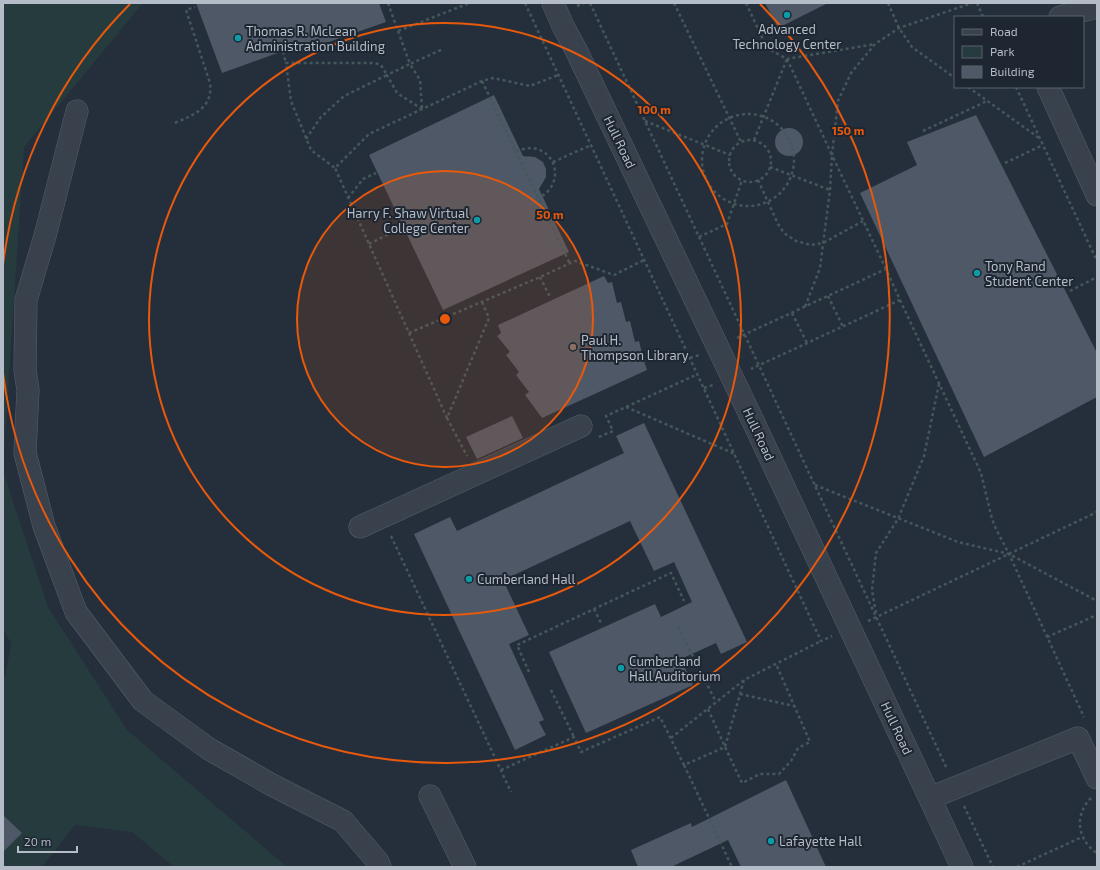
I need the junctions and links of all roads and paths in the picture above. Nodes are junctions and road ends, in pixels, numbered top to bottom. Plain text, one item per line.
1 (388, 3) edge
2 (467, 3) edge
3 (525, 3) edge
4 (554, 3) edge
5 (590, 3) edge
6 (674, 3) edge
7 (746, 3) edge
8 (888, 3) edge
9 (972, 3) edge
10 (977, 3) edge
11 (195, 7) dead end
12 (1097, 7) edge
13 (983, 16) edge
14 (1064, 16) edge
15 (899, 28) junction
16 (398, 31) junction
17 (280, 40) dead end
18 (875, 44) junction
19 (443, 49) dead end
20 (787, 59) junction
21 (286, 63) junction
22 (410, 64) junction
23 (387, 75) junction
24 (558, 75) junction
25 (954, 77) edge
26 (482, 81) junction
27 (969, 88) edge
28 (1016, 88) edge
29 (1048, 88) edge
30 (987, 101) junction
31 (422, 109) junction
32 (77, 111) dead end
33 (764, 117) junction
34 (728, 118) junction
35 (645, 121) junction
36 (175, 123) dead end
37 (923, 131) dead end
38 (1040, 138) junction
39 (306, 139) junction
40 (754, 140) junction
41 (741, 142) junction
42 (705, 144) junction
43 (591, 145) junction
44 (1043, 145) junction
45 (516, 151) junction
46 (730, 155) junction
47 (832, 155) junction
48 (553, 162) junction
49 (1005, 163) dead end
50 (770, 167) junction
51 (335, 168) junction
52 (376, 173) dead end
53 (792, 175) junction
54 (742, 180) junction
55 (758, 180) junction
56 (830, 190) junction
57 (1097, 194) edge
58 (348, 198) junction
59 (538, 198) junction
60 (768, 202) junction
61 (734, 204) junction
62 (863, 221) junction
63 (401, 228) dead end
64 (699, 237) junction
65 (823, 243) junction
66 (369, 244) junction
67 (644, 260) junction
68 (1097, 261) edge
69 (570, 264) junction
70 (886, 269) junction
71 (540, 277) junction
72 (1097, 277) edge
73 (1070, 291) dead end
74 (828, 296) junction
75 (550, 297) dead end
76 (900, 300) junction
77 (482, 302) junction
78 (805, 307) junction
79 (792, 313) junction
80 (843, 327) junction
81 (409, 333) junction
82 (745, 335) junction
83 (806, 343) junction
84 (718, 347) junction
85 (690, 358) junction
86 (759, 366) junction
87 (698, 374) junction
88 (732, 377) junction
89 (939, 384) junction
90 (704, 388) junction
91 (625, 407) junction
92 (590, 432) joint
93 (736, 455) junction
94 (815, 485) junction
95 (1097, 512) edge
96 (898, 518) junction
97 (360, 527) dead end
98 (391, 535) dead end
99 (1009, 554) junction
100 (684, 600) dead end
101 (1097, 601) edge
102 (594, 609) junction
103 (1097, 615) edge
104 (876, 618) junction
105 (602, 625) dead end
106 (678, 627) dead end
107 (850, 628) junction
108 (1047, 637) junction
109 (822, 641) junction
110 (776, 664) junction
111 (530, 672) dead end
112 (744, 680) junction
113 (551, 690) dead end
114 (740, 694) junction
115 (716, 702) junction
116 (794, 706) junction
117 (708, 709) junction
118 (1082, 731) junction
119 (574, 737) junction
120 (671, 738) junction
121 (725, 747) junction
122 (684, 765) junction
123 (501, 770) junction
124 (1097, 778) edge
125 (956, 787) junction
126 (511, 792) dead end
127 (430, 796) dead end
128 (1097, 796) edge
129 (930, 798) junction
130 (1082, 837) junction
131 (1097, 853) edge
132 (380, 867) edge
133 (465, 867) edge
134 (732, 867) edge
135 (962, 867) edge
136 (993, 867) edge
137 (1017, 867) edge

1 - 16 path
2 - 16 path
3 - 24 path
4 - 84 street, Hull Road
5 - 35 path
6 - 34 path
7 - 20 path
8 - 15 path
9 - 15 path
10 - 13 path
11 - 36 path
12 - 14 street
15 - 18 path
15 - 25 path
16 - 22 path
17 - 21 path
18 - 20 path
18 - 47 path
19 - 22 path
20 - 33 path
20 - 47 path
21 - 23 path
21 - 39 path
22 - 23 path
22 - 31 path
23 - 31 path
23 - 39 path
24 - 26 path
24 - 43 path
26 - 31 path
26 - 45 path
27 - 30 path
28 - 38 path
29 - 57 street
30 - 37 path
30 - 38 path
31 - 51 path
32 - 132 street
33 - 34 path
33 - 40 path
33 - 53 path
34 - 41 path
34 - 42 path
35 - 42 path
35 - 64 path
38 - 44 path
39 - 51 path
40 - 41 path
40 - 50 path
41 - 46 path
42 - 46 path
42 - 61 path
43 - 48 path
43 - 67 path
44 - 49 path
44 - 68 path
45 - 48 path
45 - 59 path
46 - 54 path
47 - 56 path
47 - 62 path
48 - 59 path
50 - 53 path
50 - 55 path
51 - 58 path
52 - 58 path
53 - 56 path
53 - 60 path
54 - 55 path
54 - 61 path
55 - 60 path
56 - 65 path
58 - 66 path
59 - 69 path
60 - 61 path
60 - 65 path
61 - 64 path
62 - 65 path
62 - 70 path
63 - 66 path
64 - 82 path
65 - 78 path
66 - 81 path
67 - 69 path
67 - 85 path
69 - 71 path
70 - 74 path
70 - 76 path
71 - 75 path
71 - 77 path
72 - 73 path
74 - 78 path
74 - 80 path
76 - 80 path
76 - 89 path
77 - 81 path
77 - 81 path
78 - 79 path
79 - 82 path
79 - 83 path
80 - 83 path
82 - 84 path
82 - 86 path
83 - 86 path
84 - 85 path
84 - 88 street, Hull Road
85 - 87 path
86 - 88 path
86 - 94 path
87 - 90 path
87 - 91 path
88 - 90 path
88 - 107 street, Hull Road
89 - 96 path
89 - 99 path
90 - 93 path
91 - 92 path
91 - 93 path
92 - 97 street
93 - 109 path
94 - 96 path
94 - 104 path
95 - 99 path
96 - 99 path
96 - 104 path
98 - 123 path
99 - 101 path
99 - 104 path
99 - 108 path
100 - 102 path
102 - 105 path
102 - 111 path
103 - 108 path
104 - 107 path
104 - 125 path
106 - 115 path
107 - 109 path
107 - 129 street, Hull Road
108 - 118 path
109 - 110 path
110 - 112 path
110 - 116 path
112 - 114 path
112 - 115 path
113 - 119 path
114 - 116 path
114 - 121 path
115 - 117 path
116 - 121 path
117 - 120 path
117 - 121 path
118 - 124 street
118 - 125 street
119 - 120 path
119 - 123 path
120 - 122 path
121 - 122 path
122 - 134 path
123 - 126 path
125 - 129 street
125 - 136 path
127 - 133 street
128 - 130 path
129 - 135 street, Hull Road
130 - 131 path
130 - 137 path

